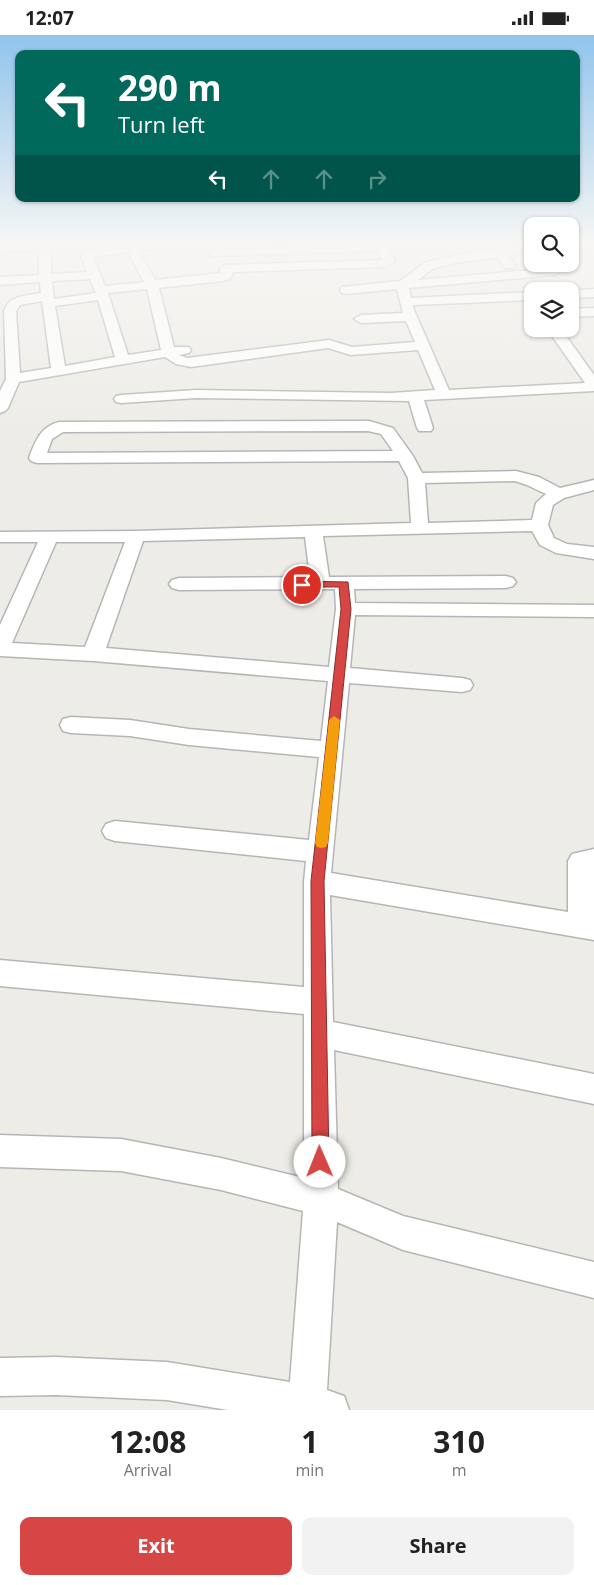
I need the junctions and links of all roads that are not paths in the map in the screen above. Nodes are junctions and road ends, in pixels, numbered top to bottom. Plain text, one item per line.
1 (49, 308) edge
2 (107, 308) edge
3 (158, 308) edge
4 (408, 308) edge
5 (5, 311) edge
6 (594, 312) edge
7 (579, 313) edge
8 (411, 317) junction
9 (361, 319) dead end
10 (560, 337) edge
11 (215, 346) dead end
12 (423, 346) junction
13 (169, 353) junction
14 (123, 361) junction
15 (59, 372) junction
16 (13, 379) junction
17 (594, 386) edge
18 (196, 394) junction
19 (444, 395) junction
20 (415, 396) junction
21 (121, 399) dead end
22 (0, 408) edge
23 (191, 427) junction
24 (425, 428) dead end
25 (404, 456) junction
26 (178, 457) junction
27 (416, 478) junction
28 (594, 485) edge
29 (558, 495) junction
30 (539, 525) junction
31 (420, 528) junction
32 (313, 531) junction
33 (136, 536) junction
34 (0, 537) edge
35 (49, 538) junction
36 (594, 553) edge
37 (506, 582) dead end
38 (179, 584) dead end
39 (344, 584) junction
40 (320, 585) junction
41 (346, 609) junction
42 (594, 611) edge
43 (0, 648) edge
44 (93, 654) junction
45 (339, 673) junction
46 (462, 685) dead end
47 (71, 725) dead end
48 (331, 750) junction
49 (115, 831) dead end
50 (594, 861) edge
51 (319, 867) junction
52 (588, 927) edge
53 (0, 973) edge
54 (318, 1002) junction
55 (318, 1033) junction
56 (594, 1089) edge
57 (0, 1151) edge
58 (321, 1199) junction
59 (594, 1280) edge
60 (0, 1377) edge
61 (314, 1408) edge

1 - 15 street
2 - 14 street
3 - 13 street
4 - 8 street
5 - 16 street
6 - 7 street
8 - 9 street
8 - 12 street
10 - 17 street
11 - 13 street
12 - 13 street
12 - 19 street
13 - 14 street
14 - 15 street
15 - 16 street
16 - 22 street
17 - 19 street
18 - 20 street
18 - 21 street
18 - 23 street
19 - 20 street
20 - 24 street
23 - 25 street
23 - 26 street
23 - 26 street
25 - 26 street
25 - 27 street
27 - 29 street
27 - 31 street
28 - 29 street
29 - 30 street
30 - 31 street
30 - 36 street
31 - 32 street
32 - 33 street
32 - 40 street
33 - 35 street
33 - 44 street
34 - 35 street
35 - 43 street
37 - 39 street
38 - 40 street
39 - 40 street
39 - 41 street
41 - 42 street
41 - 45 street
43 - 44 street
44 - 45 street
45 - 46 street
45 - 48 street
47 - 48 street
48 - 51 street
49 - 51 street
50 - 52 street
51 - 52 street
51 - 54 street
53 - 54 street
54 - 55 street
55 - 56 street
55 - 58 street
57 - 58 street
58 - 59 street
58 - 61 street
60 - 61 street

